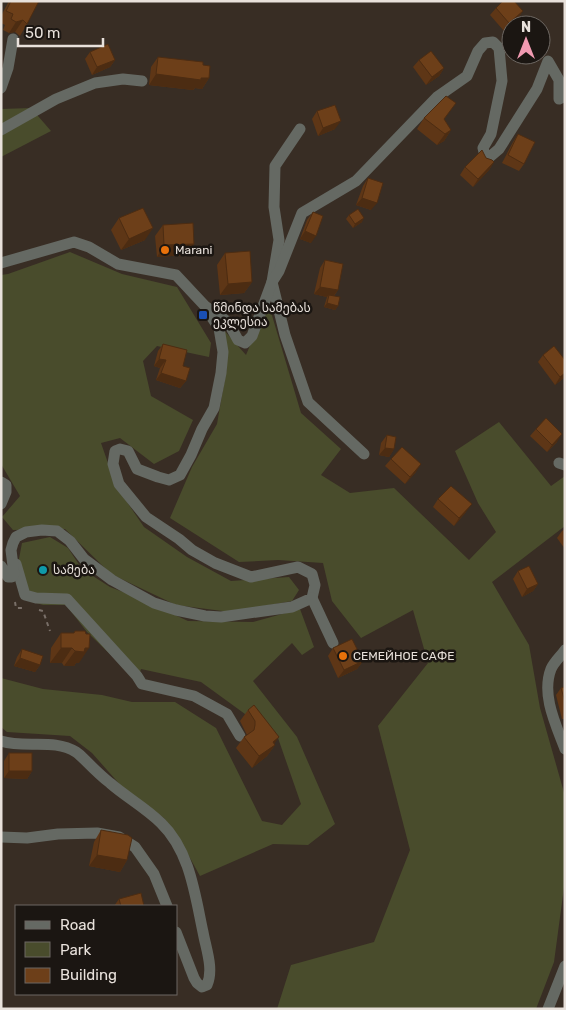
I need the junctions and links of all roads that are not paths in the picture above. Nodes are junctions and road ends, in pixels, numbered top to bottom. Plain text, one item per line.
1 (13, 40) dead end
2 (142, 81) dead end
3 (1, 88) edge
4 (565, 96) edge
5 (1, 130) edge
6 (300, 130) dead end
7 (1, 263) edge
8 (272, 282) junction
9 (205, 306) junction
10 (364, 454) dead end
11 (1, 482) edge
12 (1, 504) edge
13 (11, 550) junction
14 (1, 566) edge
15 (312, 598) junction
16 (333, 643) dead end
17 (565, 650) edge
18 (240, 736) dead end
19 (1, 741) edge
20 (565, 749) edge
21 (1, 837) edge
22 (167, 905) edge
23 (178, 937) edge
24 (565, 966) edge
25 (548, 1009) edge

1 - 3 street
2 - 5 street
4 - 8 street
6 - 8 street
7 - 9 street
8 - 9 street
8 - 10 street
9 - 15 street
11 - 12 street
13 - 14 street
13 - 15 street
13 - 18 street
15 - 16 street
17 - 20 street
19 - 23 street
21 - 22 street
24 - 25 street

